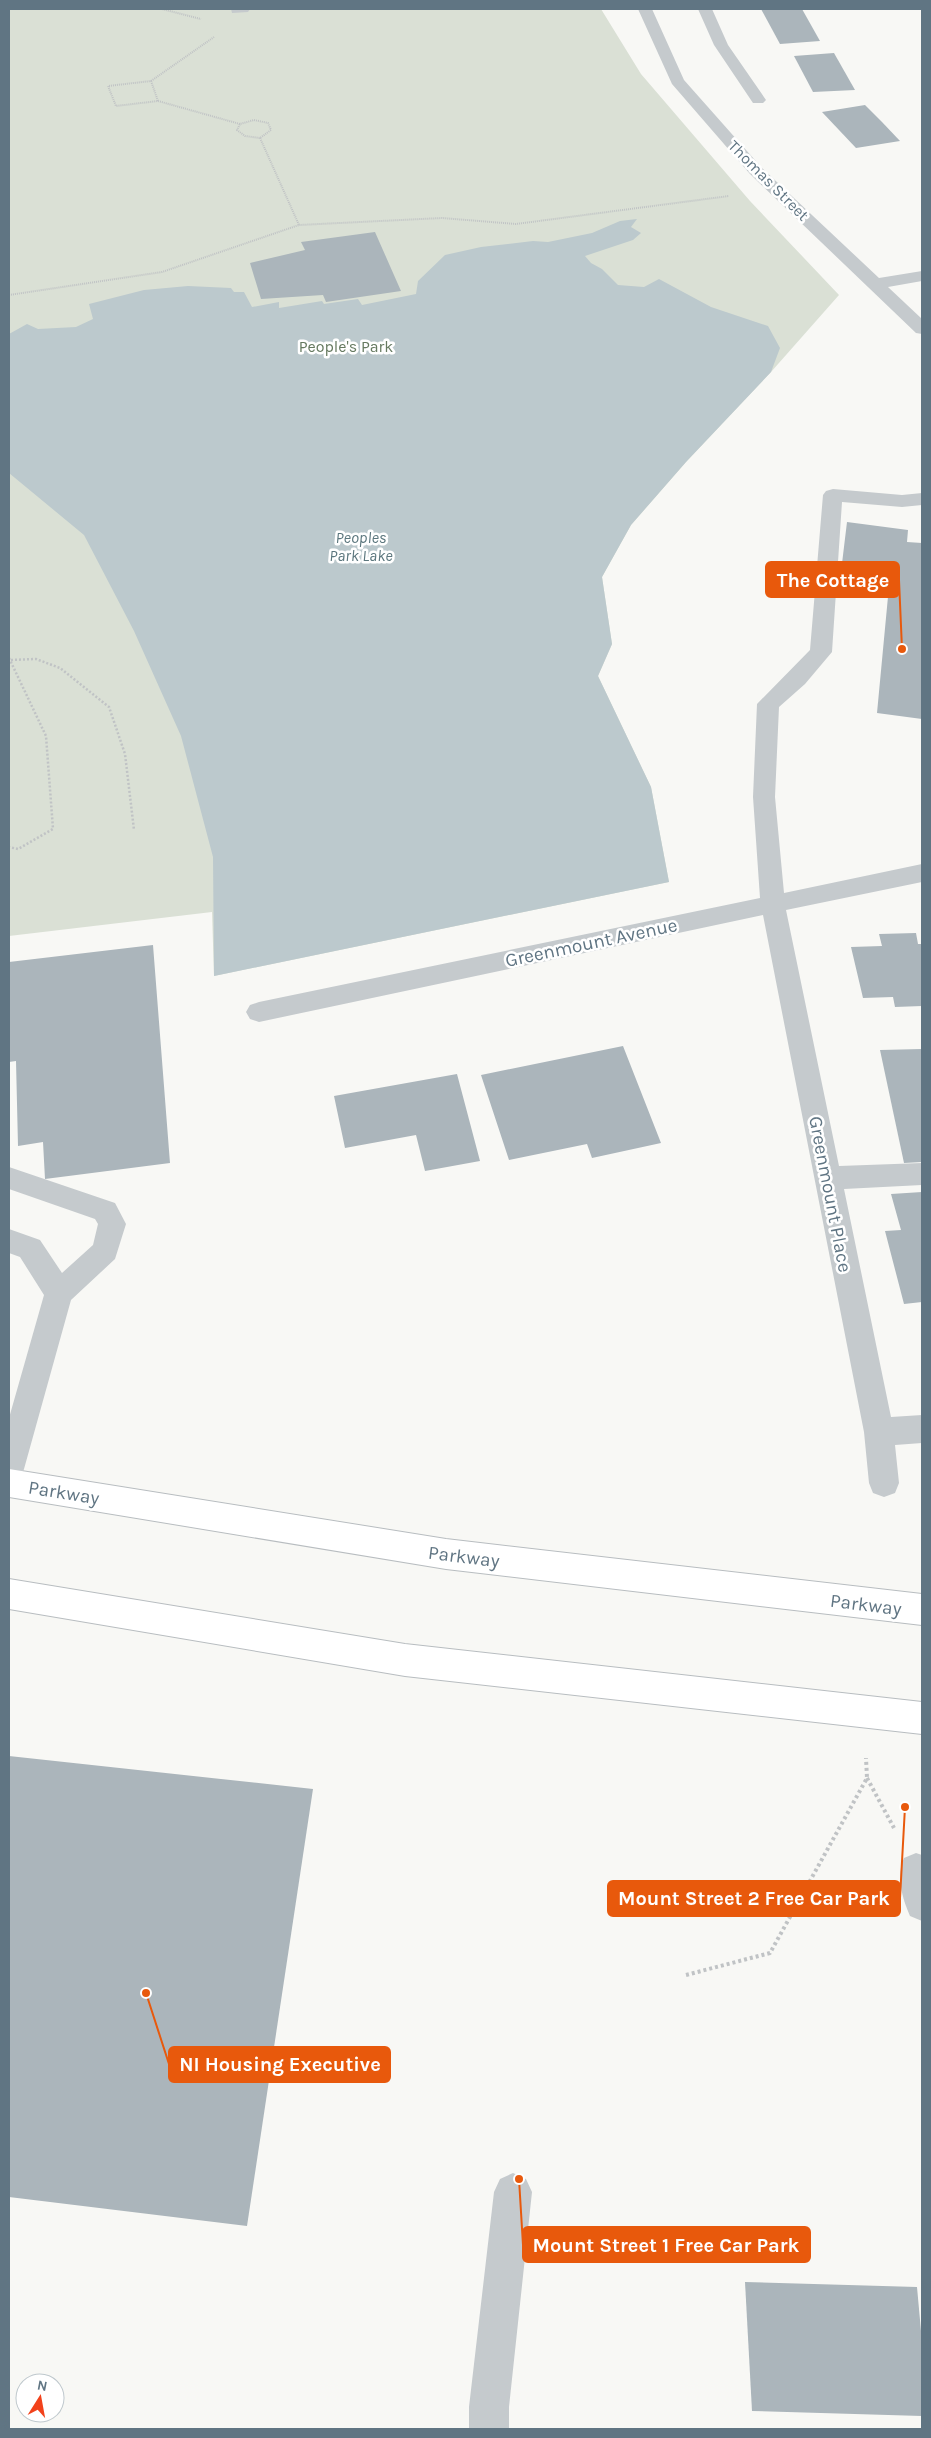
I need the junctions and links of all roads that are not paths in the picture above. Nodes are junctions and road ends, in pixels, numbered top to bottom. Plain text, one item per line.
1 (645, 9) edge
2 (705, 9) edge
3 (758, 100) dead end
4 (922, 276) edge
5 (877, 284) junction
6 (922, 329) edge
7 (922, 499) edge
8 (922, 873) edge
9 (773, 906) junction
10 (259, 1012) dead end
11 (922, 1174) edge
12 (9, 1178) edge
13 (828, 1178) junction
14 (9, 1241) edge
15 (59, 1293) junction
16 (922, 1429) edge
17 (879, 1432) junction
18 (9, 1469) edge
19 (9, 1483) edge
20 (884, 1483) dead end
21 (9, 1594) edge
22 (922, 1610) edge
23 (922, 1718) edge
24 (916, 1870) road end
25 (922, 1904) edge
26 (513, 2192) dead end
27 (489, 2429) edge

1 - 5 street, Thomas Street
2 - 3 street
4 - 5 street
5 - 6 street, Thomas Street
7 - 9 street, Greenmount Place
8 - 9 street, Greenmount Avenue
9 - 10 street, Greenmount Avenue
9 - 13 street, Greenmount Place
11 - 13 street
12 - 15 street
13 - 17 street, Greenmount Place
14 - 15 street
15 - 18 street
16 - 17 street
17 - 20 street, Greenmount Place
19 - 22 main road, Parkway
21 - 23 main road
24 - 25 street
26 - 27 street

